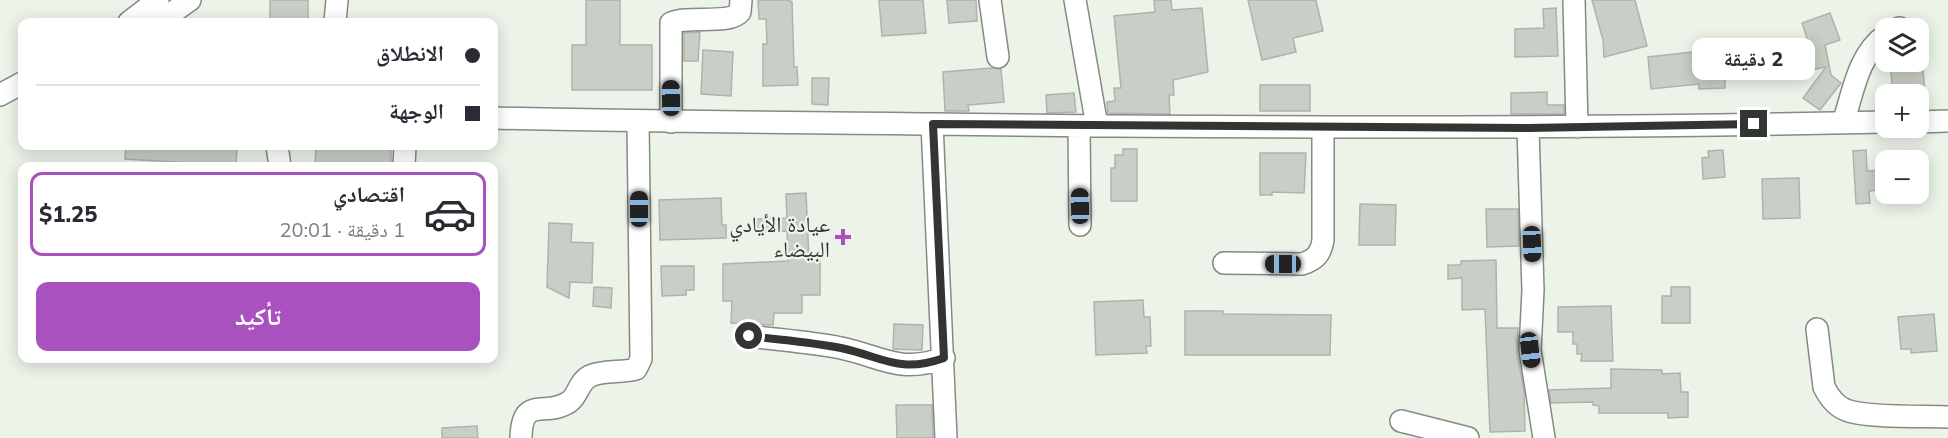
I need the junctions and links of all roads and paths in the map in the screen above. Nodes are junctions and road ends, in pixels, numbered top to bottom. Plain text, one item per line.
1 (158, 0) edge
2 (190, 0) edge
3 (337, 0) edge
4 (741, 0) edge
5 (990, 0) edge
6 (1075, 0) edge
7 (1574, 0) edge
8 (134, 18) edge
9 (165, 18) edge
10 (335, 18) edge
11 (1875, 43) edge
12 (998, 57) dead end
13 (18, 95) edge
14 (0, 96) edge
15 (498, 118) edge
16 (638, 122) junction
17 (671, 122) junction
18 (1875, 122) edge
19 (1929, 122) edge
20 (1946, 122) edge
21 (1843, 123) junction
22 (933, 124) junction
23 (1088, 126) junction
24 (1323, 127) junction
25 (1577, 127) junction
26 (1528, 128) junction
27 (1080, 225) dead end
28 (1224, 263) dead end
29 (1817, 329) dead end
30 (749, 336) dead end
31 (944, 358) junction
32 (1948, 417) edge
33 (1401, 421) dead end
34 (521, 438) edge
35 (946, 438) edge
36 (1468, 438) edge
37 (1544, 438) edge

1 - 8 street
2 - 9 street
3 - 10 street
4 - 17 street
5 - 12 street
6 - 23 street
7 - 25 street
11 - 21 street
13 - 14 street
15 - 16 street
16 - 17 street
16 - 34 street
17 - 22 street
18 - 21 street
19 - 20 street
21 - 25 street
22 - 23 street
22 - 31 street
23 - 24 street
23 - 27 street
24 - 26 street
24 - 28 street
25 - 26 street
26 - 37 street
29 - 32 street
30 - 31 street
31 - 35 street
33 - 36 street

